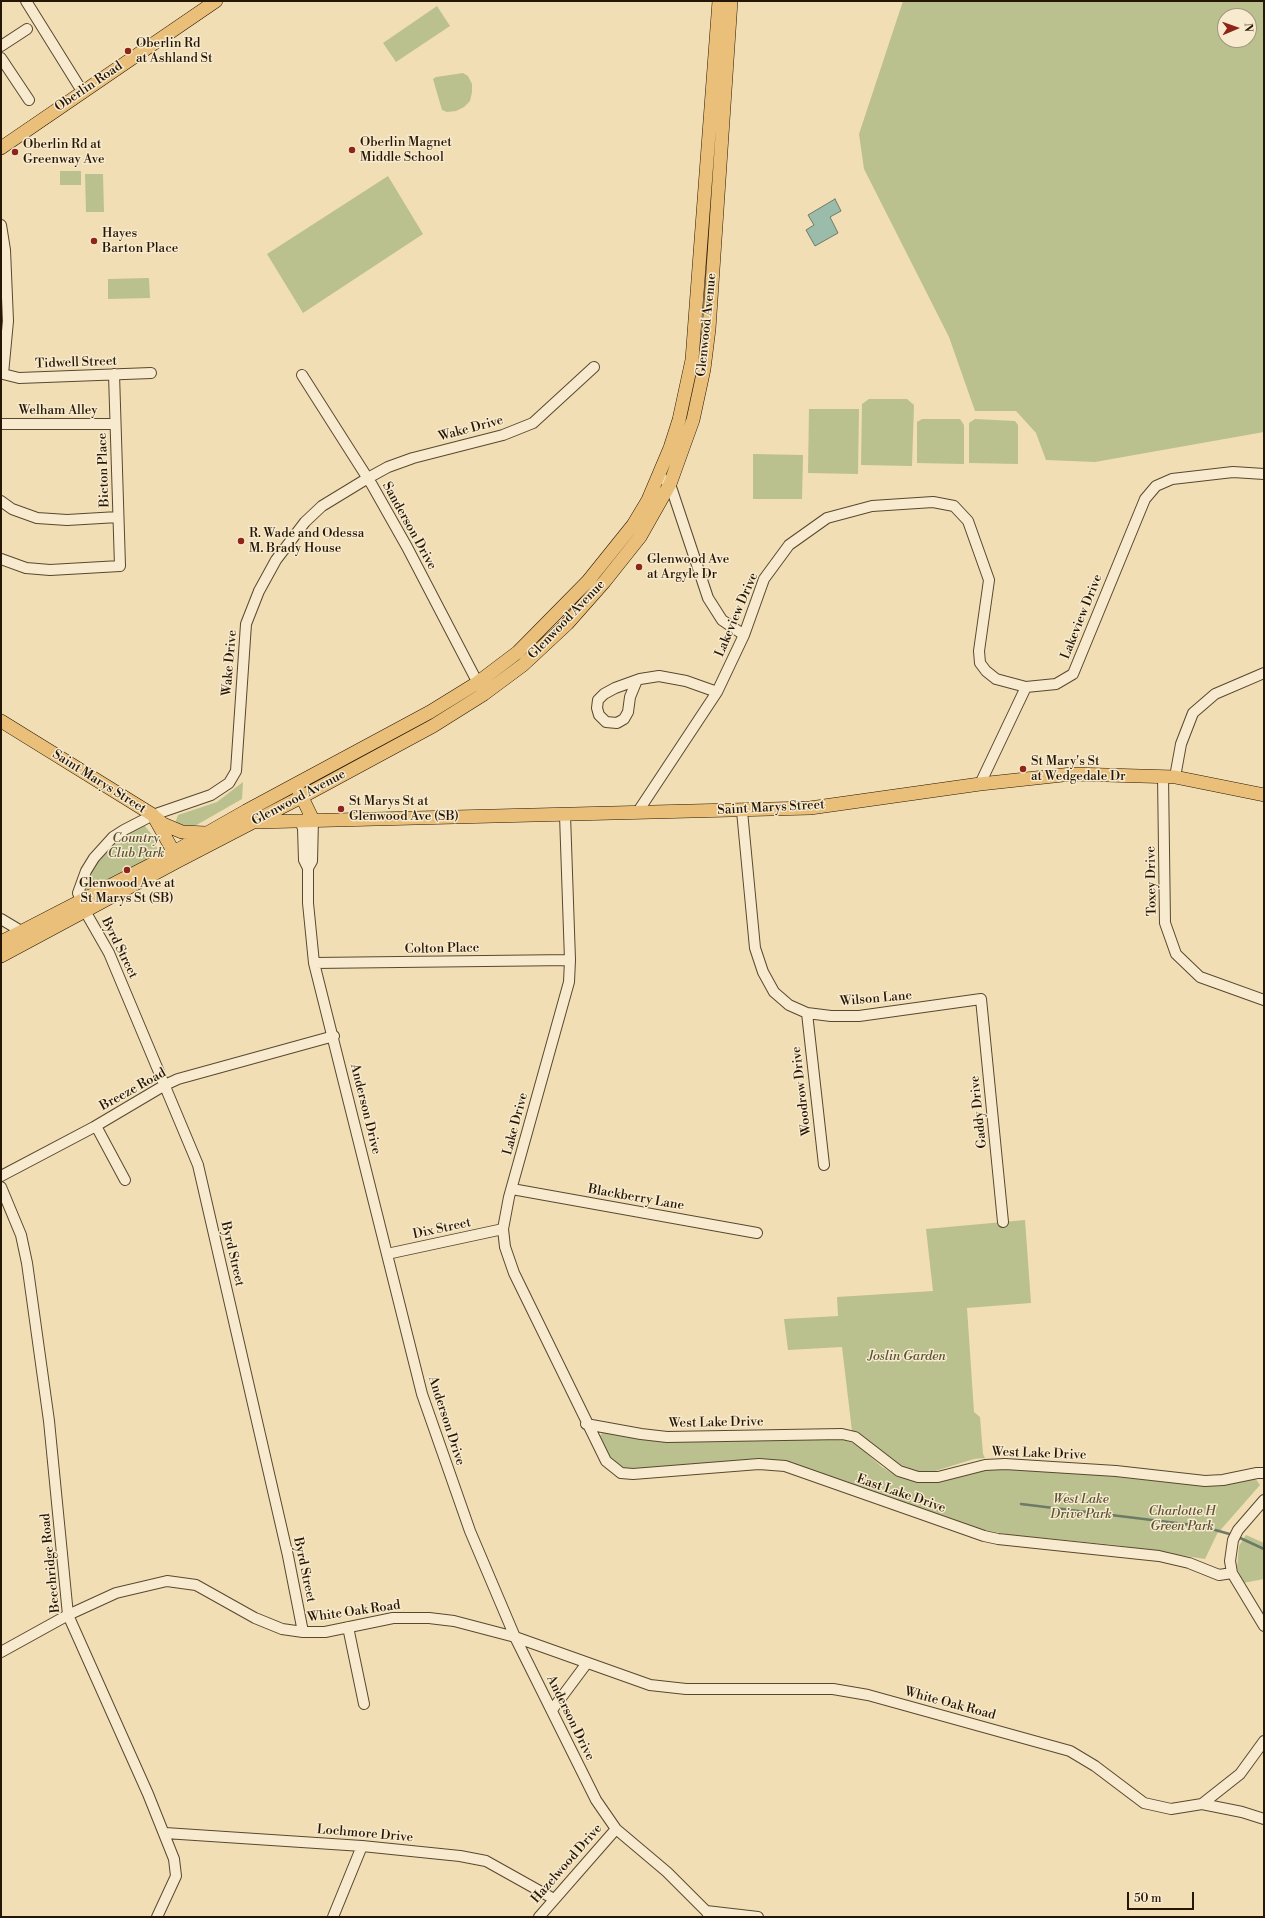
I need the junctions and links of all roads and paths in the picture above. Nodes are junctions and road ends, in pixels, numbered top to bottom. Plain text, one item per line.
1 (26, 1) edge
2 (216, 1) edge
3 (719, 1) edge
4 (731, 1) edge
5 (27, 29) dead end
6 (1, 46) edge
7 (1, 58) edge
8 (82, 91) junction
9 (29, 100) dead end
10 (1, 148) edge
11 (1, 225) edge
12 (594, 367) dead end
13 (150, 373) dead end
14 (114, 374) junction
15 (302, 375) dead end
16 (1, 424) edge
17 (115, 424) junction
18 (1264, 474) edge
19 (659, 476) junction
20 (368, 478) junction
21 (670, 484) junction
22 (1, 501) edge
23 (118, 517) junction
24 (1, 559) edge
25 (744, 635) junction
26 (1264, 673) edge
27 (637, 680) junction
28 (477, 683) junction
29 (1026, 687) junction
30 (717, 692) junction
31 (484, 694) junction
32 (1, 721) edge
33 (1169, 776) junction
34 (980, 784) junction
35 (290, 788) junction
36 (1264, 795) edge
37 (296, 800) junction
38 (742, 810) junction
39 (638, 813) junction
40 (153, 815) junction
41 (565, 815) junction
42 (313, 820) junction
43 (254, 822) junction
44 (300, 822) junction
45 (209, 832) junction
46 (176, 856) junction
47 (308, 868) junction
48 (82, 905) junction
49 (1, 919) edge
50 (24, 936) junction
51 (1, 942) edge
52 (1, 956) edge
53 (570, 960) junction
54 (314, 963) junction
55 (982, 999) joint
56 (1264, 1000) edge
57 (807, 1013) junction
58 (334, 1036) junction
59 (165, 1085) junction
60 (96, 1126) junction
61 (824, 1165) dead end
62 (1, 1176) edge
63 (125, 1180) dead end
64 (1, 1187) edge
65 (512, 1189) junction
66 (1003, 1222) dead end
67 (503, 1229) junction
68 (757, 1233) dead end
69 (387, 1254) junction
70 (586, 1424) junction
71 (1264, 1473) edge
72 (1264, 1500) edge
73 (1232, 1574) junction
74 (68, 1615) junction
75 (1264, 1626) edge
76 (348, 1627) junction
77 (303, 1632) junction
78 (515, 1637) junction
79 (1, 1652) edge
80 (587, 1663) junction
81 (364, 1704) dead end
82 (552, 1710) junction
83 (1264, 1741) edge
84 (1202, 1804) junction
85 (1264, 1819) edge
86 (616, 1829) junction
87 (165, 1833) junction
88 (362, 1846) junction
89 (554, 1899) junction
90 (708, 1914) edge
91 (157, 1917) edge
92 (333, 1917) edge
93 (539, 1917) edge
94 (758, 1917) edge

1 - 8 street
2 - 8 main road, Oberlin Road
3 - 19 main road, Glenwood Avenue
4 - 21 main road, Glenwood Avenue
5 - 6 street
7 - 9 street
8 - 10 main road, Oberlin Road
11 - 14 street, Tidwell Street
12 - 20 street, Wake Drive
13 - 14 street, Tidwell Street
14 - 17 street, Bicton Place
15 - 20 street, Sanderson Drive
16 - 17 street, Welham Alley
17 - 23 street, Bicton Place
18 - 29 street, Lakeview Drive
19 - 21 street
19 - 28 main road, Glenwood Avenue
20 - 28 street, Sanderson Drive
20 - 40 street, Wake Drive
21 - 25 street
21 - 31 main road, Glenwood Avenue
22 - 23 street
23 - 24 street, Bicton Place
25 - 29 street, Lakeview Drive
25 - 30 street, Lakeview Drive
26 - 33 street, Toxey Drive
27 - 27 street
27 - 30 street
28 - 31 street, Sanderson Drive
28 - 35 main road, Glenwood Avenue
29 - 34 street
30 - 39 street, Lakeview Drive
31 - 37 main road, Glenwood Avenue
32 - 40 main road, Saint Marys Street
33 - 34 main road, Saint Marys Street
33 - 36 main road, Saint Marys Street
33 - 56 street, Toxey Drive
34 - 38 main road, Saint Marys Street
35 - 37 main road
35 - 45 main road, Glenwood Avenue
37 - 42 main road
37 - 43 main road, Glenwood Avenue
37 - 44 main road
38 - 39 main road, Saint Marys Street
38 - 57 street, Wilson Lane
39 - 41 main road, Saint Marys Street
40 - 45 main road
40 - 46 main road, Saint Marys Street
40 - 48 street, Wake Drive
41 - 42 main road, Saint Marys Street
41 - 53 street, Lake Drive
42 - 44 main road, Saint Marys Street
42 - 47 street, Anderson Drive
43 - 44 main road, Saint Marys Street
43 - 46 main road, Glenwood Avenue
44 - 47 street, Anderson Drive
45 - 46 main road, Glenwood Avenue
46 - 48 main road, Glenwood Avenue
47 - 54 street, Anderson Drive
48 - 50 main road, Glenwood Avenue
48 - 59 street, Byrd Street
49 - 50 street
50 - 51 main road, Glenwood Avenue
50 - 52 main road, Glenwood Avenue
53 - 54 street, Colton Place
53 - 65 street, Lake Drive
54 - 58 street, Anderson Drive
55 - 57 street, Wilson Lane
55 - 66 street, Gaddy Drive
57 - 61 street, Woodrow Drive
58 - 59 street, Breeze Road
58 - 69 street, Anderson Drive
59 - 60 street, Breeze Road
59 - 77 street, Byrd Street
60 - 62 street, Breeze Road
60 - 63 street
64 - 74 street, Beechridge Road
65 - 67 street, Lake Drive
65 - 68 street, Blackberry Lane
67 - 69 street, Dix Street
67 - 70 street, Lake Drive
69 - 78 street, Anderson Drive
70 - 71 street, West Lake Drive
70 - 73 street, East Lake Drive
72 - 73 street
73 - 75 street
74 - 77 street, White Oak Road
74 - 79 street, White Oak Road
74 - 87 street, Beechridge Road
76 - 77 street, White Oak Road
76 - 78 street, White Oak Road
76 - 81 street
78 - 80 street, White Oak Road
78 - 82 street, Anderson Drive
80 - 82 street
80 - 84 street, White Oak Road
82 - 86 street, Anderson Drive
83 - 84 street, White Oak Road
84 - 85 street
86 - 89 street, Hazelwood Drive
86 - 90 street, Anderson Drive
87 - 88 street, Lochmore Drive
87 - 91 street, Beechridge Road
88 - 89 street, Lochmore Drive
88 - 92 street
89 - 93 street, Hazelwood Drive
90 - 94 street

